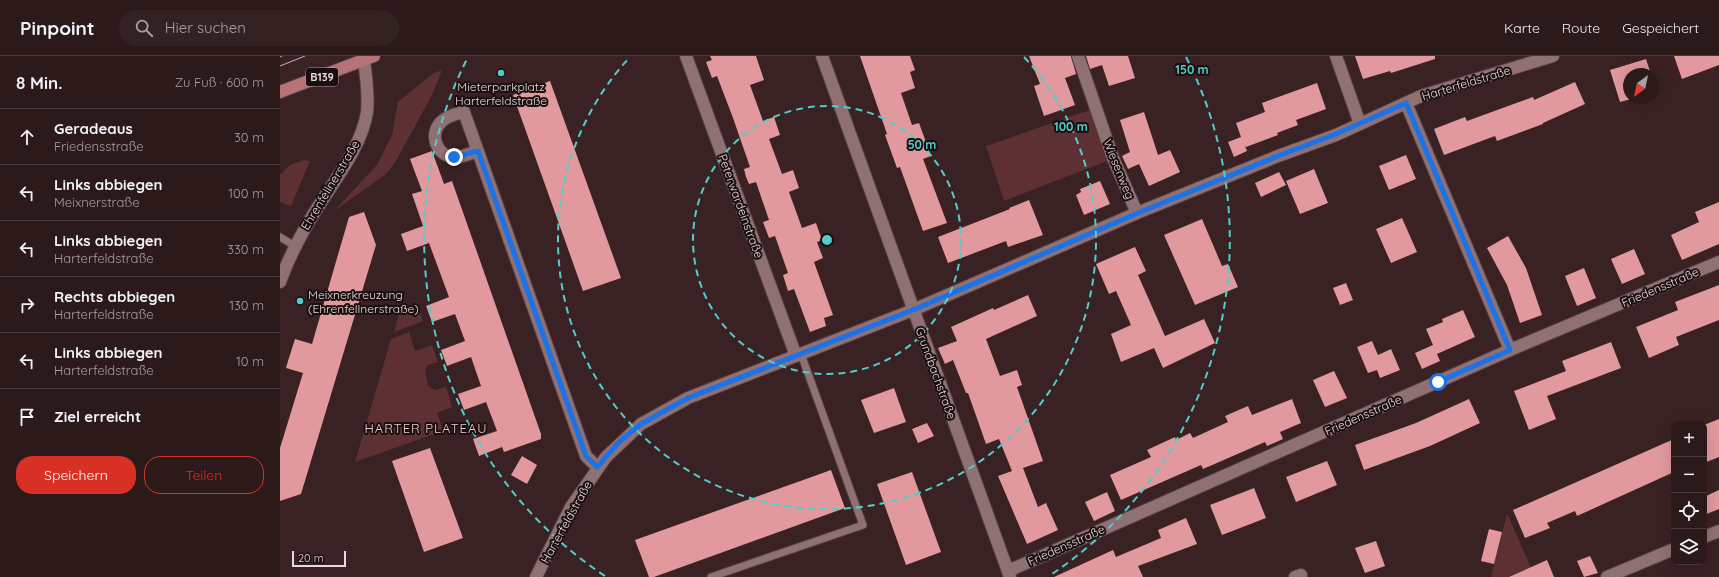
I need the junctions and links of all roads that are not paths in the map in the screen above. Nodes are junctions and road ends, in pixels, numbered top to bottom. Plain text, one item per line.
1 (686, 56) edge
2 (822, 56) edge
3 (1078, 56) edge
4 (1336, 56) edge
5 (1553, 56) edge
6 (369, 58) edge
7 (280, 92) edge
8 (1406, 103) junction
9 (1360, 124) junction
10 (478, 151) dead end
11 (1138, 213) junction
12 (280, 237) edge
13 (295, 246) junction
14 (1719, 262) edge
15 (280, 282) edge
16 (913, 310) junction
17 (1510, 350) junction
18 (798, 355) junction
19 (597, 467) junction
20 (1719, 531) edge
21 (1707, 536) edge
22 (1671, 550) edge
23 (1009, 574) edge
24 (536, 577) edge
25 (711, 577) edge
26 (1607, 577) edge

1 - 18 street, Peterwardeinstraße
2 - 16 street, Grundbachstraße
3 - 11 street, Wiesenweg
4 - 9 street
5 - 8 street, Harterfeldstraße
6 - 7 main road, B139
6 - 13 street, Ehrenfellnerstraße
8 - 9 street, Harterfeldstraße
8 - 17 street
9 - 11 street, Harterfeldstraße
10 - 19 street, Harterfeldstraße
11 - 16 street, Harterfeldstraße
12 - 13 lane
13 - 15 street, Ehrenfellnerstraße
14 - 17 street, Friedensstraße
16 - 18 street, Harterfeldstraße
16 - 23 street, Grundbachstraße
17 - 23 street, Friedensstraße
18 - 19 street, Harterfeldstraße
18 - 25 lane
19 - 24 street, Harterfeldstraße
20 - 21 street
22 - 26 street

